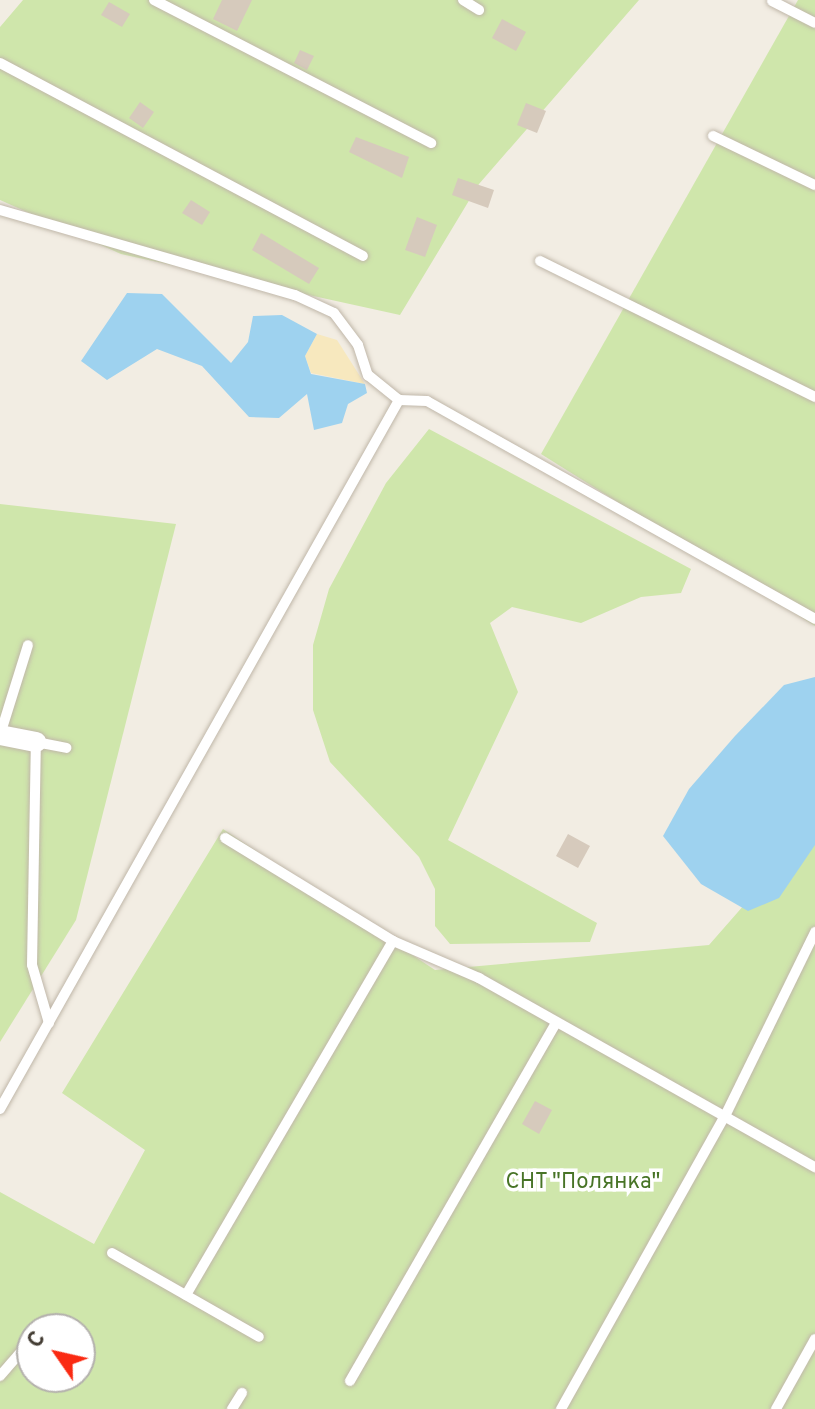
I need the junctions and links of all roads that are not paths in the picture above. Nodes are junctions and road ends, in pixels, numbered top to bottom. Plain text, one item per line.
1 (154, 0) edge
2 (463, 0) edge
3 (772, 1) edge
4 (479, 10) dead end
5 (815, 23) edge
6 (0, 63) edge
7 (713, 136) dead end
8 (431, 143) dead end
9 (815, 185) edge
10 (0, 210) edge
11 (363, 256) dead end
12 (540, 261) dead end
13 (815, 397) edge
14 (399, 400) junction
15 (815, 619) edge
16 (28, 645) dead end
17 (0, 735) edge
18 (36, 742) junction
19 (66, 748) dead end
20 (225, 838) dead end
21 (815, 932) edge
22 (393, 941) junction
23 (49, 1023) junction
24 (556, 1023) junction
25 (0, 1109) edge
26 (725, 1116) junction
27 (815, 1167) edge
28 (112, 1253) dead end
29 (186, 1295) junction
30 (259, 1337) dead end
31 (815, 1339) edge
32 (16, 1358) edge
33 (0, 1376) edge
34 (350, 1381) dead end
35 (242, 1393) dead end
36 (232, 1409) edge
37 (561, 1409) edge
38 (776, 1409) edge

1 - 8 lane
2 - 4 lane
3 - 5 lane
6 - 11 lane
7 - 9 lane
10 - 14 lane
12 - 13 lane
14 - 15 lane
14 - 23 lane
16 - 17 lane
17 - 18 street
18 - 19 lane
18 - 23 lane
20 - 22 lane
21 - 26 lane
22 - 24 lane
22 - 29 lane
23 - 25 lane
24 - 26 lane
24 - 34 lane
26 - 27 lane
26 - 37 lane
28 - 29 lane
29 - 30 lane
31 - 38 lane
32 - 33 lane
35 - 36 lane

